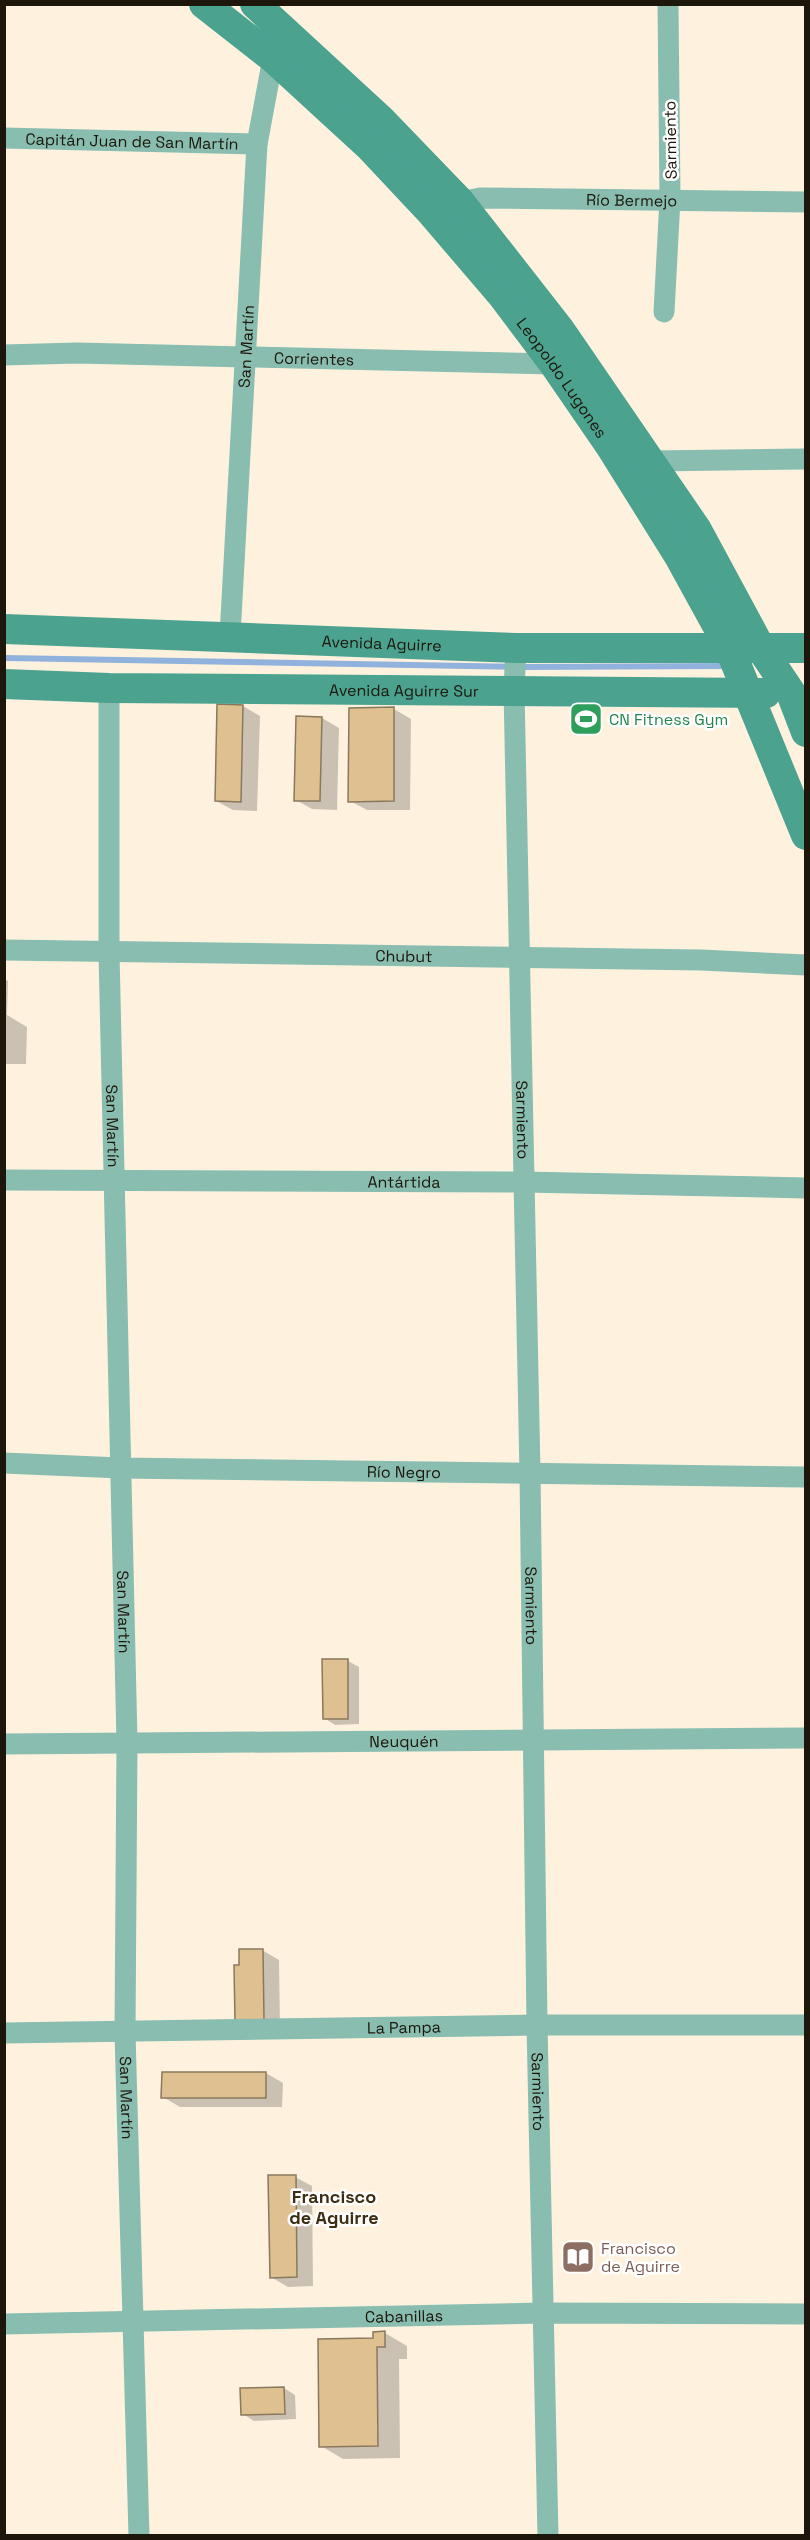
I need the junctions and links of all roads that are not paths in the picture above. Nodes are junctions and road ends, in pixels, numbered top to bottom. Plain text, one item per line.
1 (204, 4) edge
2 (668, 4) edge
3 (264, 8) edge
4 (273, 58) junction
5 (4, 138) edge
6 (257, 144) junction
7 (670, 199) junction
8 (460, 202) junction
9 (806, 202) edge
10 (664, 312) dead end
11 (4, 355) edge
12 (246, 358) junction
13 (554, 364) junction
14 (806, 459) edge
15 (651, 461) junction
16 (4, 629) edge
17 (230, 636) junction
18 (729, 647) junction
19 (760, 647) junction
20 (806, 648) edge
21 (515, 668) junction
22 (4, 684) edge
23 (109, 687) junction
24 (748, 693) junction
25 (798, 693) edge
26 (806, 732) edge
27 (806, 834) edge
28 (4, 950) edge
29 (109, 953) junction
30 (519, 957) junction
31 (806, 965) edge
32 (4, 1180) edge
33 (115, 1182) junction
34 (524, 1182) junction
35 (806, 1188) edge
36 (4, 1462) edge
37 (120, 1468) junction
38 (530, 1473) junction
39 (806, 1477) edge
40 (806, 1738) edge
41 (534, 1741) junction
42 (127, 1742) junction
43 (4, 1744) edge
44 (537, 2025) junction
45 (806, 2025) edge
46 (4, 2033) edge
47 (125, 2033) junction
48 (543, 2313) junction
49 (806, 2314) edge
50 (134, 2322) junction
51 (4, 2324) edge
52 (139, 2535) edge
53 (548, 2535) edge

1 - 4 main road, Leopoldo Lugones
2 - 7 street, Sarmiento
3 - 8 main road, Leopoldo Lugones
4 - 6 street, San Martín
4 - 13 main road, Leopoldo Lugones
5 - 6 street, Capitán Juan de San Martín
6 - 12 street, San Martín
7 - 8 street, Río Bermejo
7 - 9 street, Río Bermejo
7 - 10 street, Sarmiento
8 - 15 main road, Leopoldo Lugones
11 - 12 street, Corrientes
12 - 13 street, Corrientes
12 - 17 street, San Martín
13 - 18 main road, Leopoldo Lugones
14 - 15 street
15 - 19 main road, Leopoldo Lugones
16 - 17 main road, Avenida Aguirre
17 - 21 main road, Avenida Aguirre
18 - 19 main road, Avenida Aguirre
18 - 21 main road, Avenida Aguirre
18 - 24 main road, Leopoldo Lugones
19 - 20 main road
19 - 25 main road, Leopoldo Lugones
21 - 23 main road, Avenida Aguirre Sur
21 - 24 main road, Avenida Aguirre Sur
21 - 30 street, Sarmiento
22 - 23 main road, Avenida Aguirre Sur
23 - 29 street, San Martín
24 - 25 main road, Avenida Aguirre Sur
24 - 27 main road, Leopoldo Lugones
25 - 26 main road, Leopoldo Lugones
28 - 29 street, Chubut
29 - 30 street, Chubut
29 - 33 street, San Martín
30 - 31 street, Chubut
30 - 34 street, Sarmiento
32 - 33 street, Antártida
33 - 34 street, Antártida
33 - 37 street, San Martín
34 - 35 street, Antártida
34 - 38 street, Sarmiento
36 - 37 street, Río Negro
37 - 38 street, Río Negro
37 - 42 street, San Martín
38 - 39 street, Río Negro
38 - 41 street, Sarmiento
40 - 41 street, Neuquén
41 - 42 street, Neuquén
41 - 44 street, Sarmiento
42 - 43 street, Neuquén
42 - 47 street, San Martín
44 - 45 street, La Pampa
44 - 47 street, La Pampa
44 - 48 street, Sarmiento
46 - 47 street, La Pampa
47 - 50 street, San Martín
48 - 49 street, Cabanillas
48 - 50 street, Cabanillas
48 - 53 street, Sarmiento
50 - 51 street, Cabanillas
50 - 52 street, San Martín

